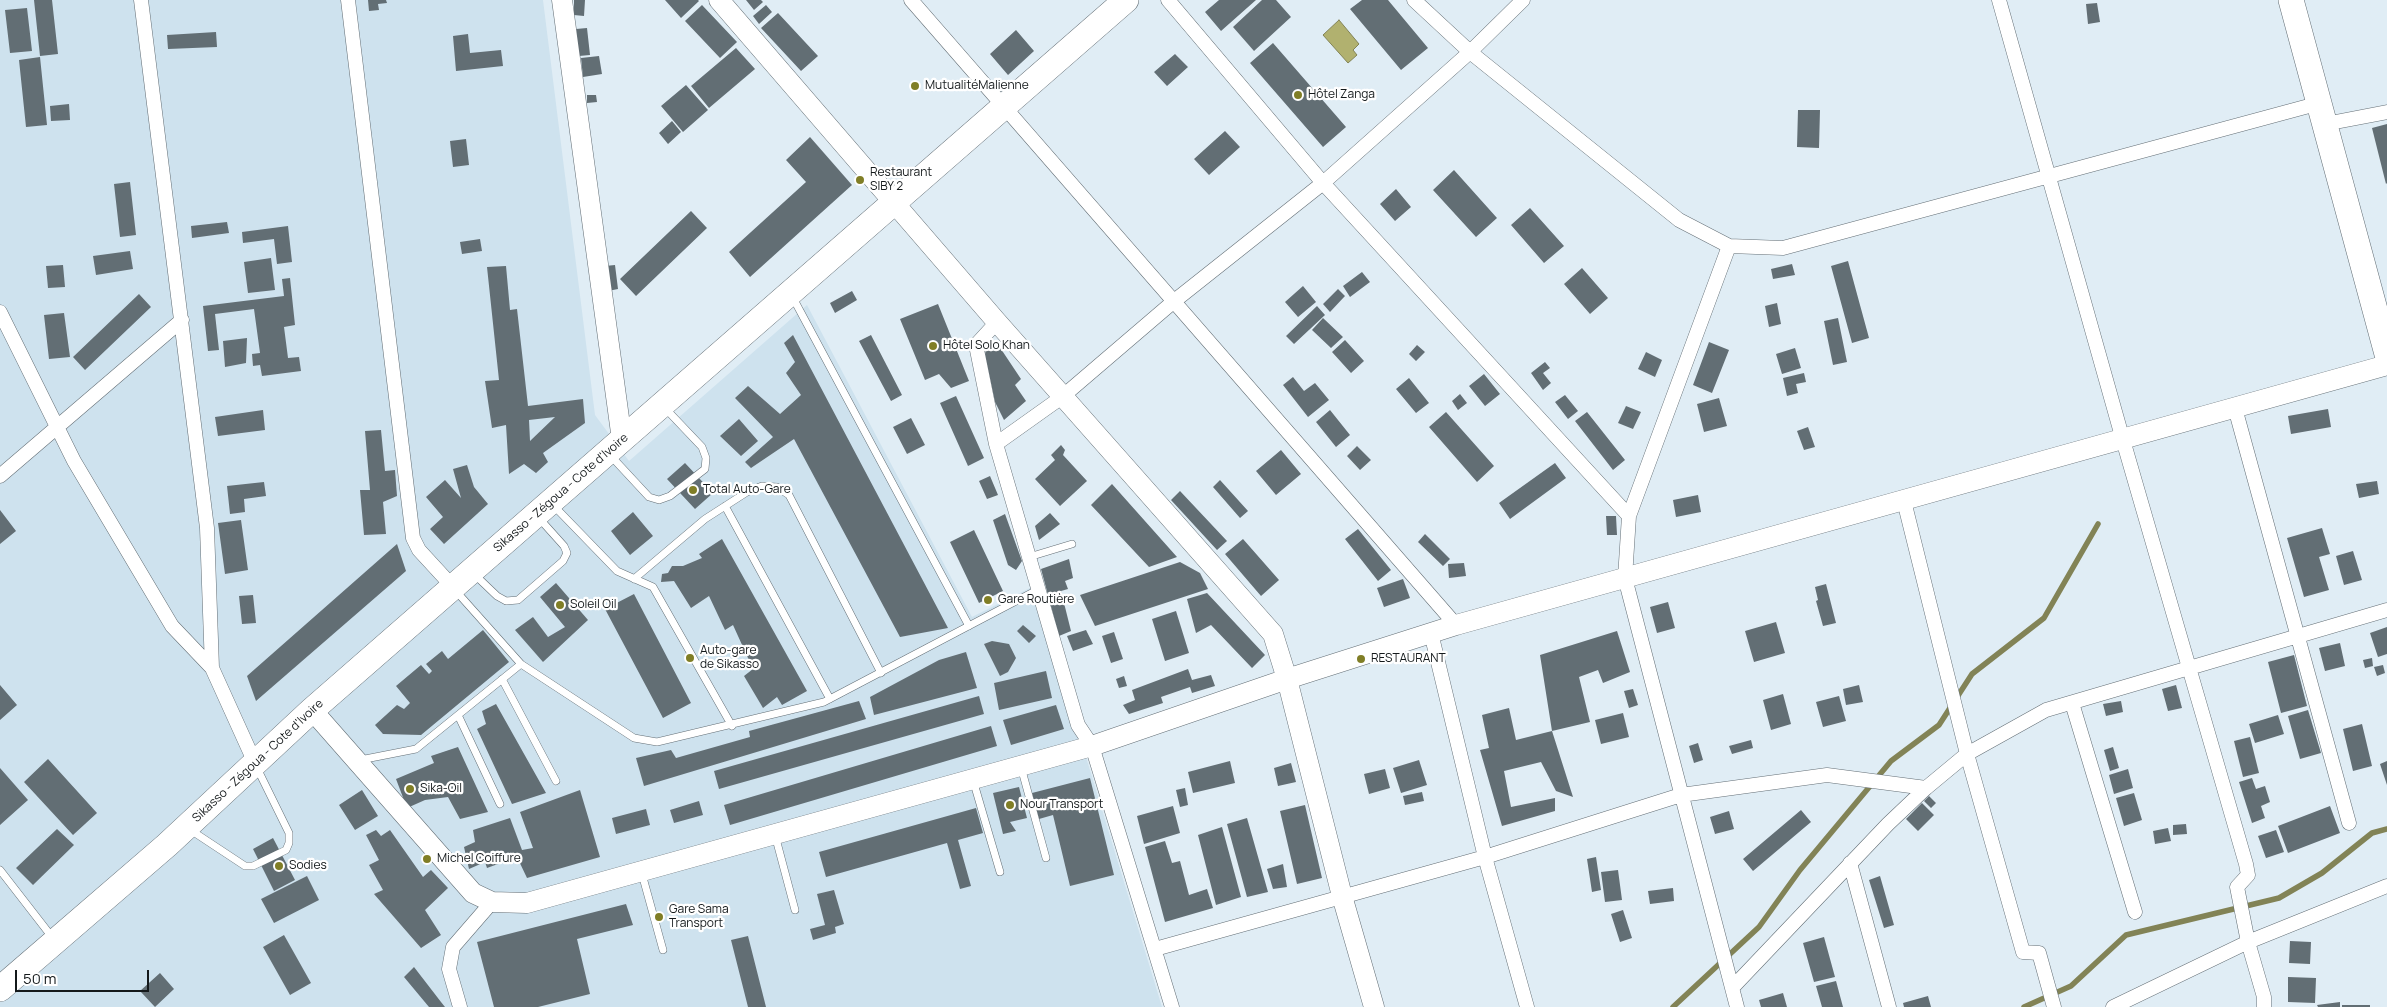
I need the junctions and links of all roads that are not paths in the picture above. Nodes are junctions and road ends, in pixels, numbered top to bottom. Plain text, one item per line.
1 (141, 0) edge
2 (348, 0) edge
3 (562, 0) edge
4 (719, 0) edge
5 (911, 0) edge
6 (1126, 0) edge
7 (1168, 0) edge
8 (1414, 0) edge
9 (1524, 0) edge
10 (1999, 0) edge
11 (2291, 0) edge
12 (1470, 52) junction
13 (1002, 106) junction
14 (2387, 112) edge
15 (2322, 114) junction
16 (2050, 177) junction
17 (1323, 183) junction
18 (893, 203) junction
19 (1728, 246) junction
20 (790, 292) junction
21 (1174, 302) junction
22 (0, 312) edge
23 (182, 320) junction
24 (997, 322) junction
25 (2387, 354) edge
26 (2387, 366) edge
27 (1062, 397) junction
28 (662, 405) junction
29 (2235, 408) junction
30 (57, 427) junction
31 (2123, 440) junction
32 (996, 444) junction
33 (615, 446) junction
34 (0, 476) edge
35 (1904, 500) junction
36 (725, 506) junction
37 (543, 509) junction
38 (1629, 516) junction
39 (1072, 544) dead end
40 (1029, 558) junction
41 (1625, 578) junction
42 (462, 579) junction
43 (634, 579) junction
44 (1039, 589) junction
45 (2387, 610) edge
46 (1456, 625) junction
47 (969, 626) junction
48 (1431, 633) junction
49 (2299, 636) junction
50 (521, 664) junction
51 (212, 668) junction
52 (2189, 668) junction
53 (881, 673) junction
54 (1287, 678) junction
55 (502, 679) junction
56 (830, 699) junction
57 (2072, 703) junction
58 (312, 710) junction
59 (458, 715) junction
60 (732, 726) junction
61 (1092, 746) junction
62 (1967, 754) junction
63 (357, 761) junction
64 (255, 763) junction
65 (1020, 766) junction
66 (972, 780) junction
67 (556, 781) dead end
68 (1926, 788) junction
69 (1681, 795) junction
70 (500, 804) dead end
71 (2349, 823) dead end
72 (186, 827) junction
73 (775, 834) junction
74 (1485, 857) junction
75 (1046, 858) dead end
76 (1850, 863) junction
77 (0, 870) edge
78 (641, 871) junction
79 (1000, 872) dead end
80 (2387, 886) edge
81 (1342, 896) junction
82 (492, 902) junction
83 (795, 910) dead end
84 (2135, 912) dead end
85 (55, 942) junction
86 (2248, 942) junction
87 (1155, 949) junction
88 (663, 950) dead end
89 (1732, 988) junction
90 (0, 990) edge
91 (460, 1007) edge
92 (1172, 1007) edge
93 (1374, 1007) edge
94 (1527, 1007) edge
95 (1737, 1007) edge
96 (1889, 1007) edge
97 (2054, 1007) edge
98 (2112, 1007) edge
99 (2264, 1007) edge

1 - 23 street
2 - 42 street
3 - 33 street
4 - 18 street
5 - 13 street
6 - 13 highway, Sikasso - Zégoua - Cote d'Ivoire
7 - 17 street
8 - 12 street
9 - 12 street
10 - 16 street
11 - 15 highway
12 - 17 street
12 - 19 street
13 - 18 highway, Sikasso - Zégoua - Cote d'Ivoire
13 - 21 street
14 - 15 street
15 - 16 street
15 - 25 highway
16 - 19 street
16 - 31 street
17 - 21 street
17 - 38 street
18 - 20 highway, Sikasso - Zégoua - Cote d'Ivoire
18 - 24 street
19 - 38 street
20 - 28 highway, Sikasso - Zégoua - Cote d'Ivoire
20 - 47 lane
21 - 27 street
21 - 46 street
22 - 30 street
23 - 30 street
23 - 51 street
24 - 27 street
24 - 32 street
26 - 29 street
27 - 32 street
27 - 54 street
28 - 33 highway, Sikasso - Zégoua - Cote d'Ivoire
28 - 33 lane
29 - 31 street
29 - 49 street
30 - 34 street
30 - 51 street
31 - 35 street
31 - 52 street
32 - 40 street
33 - 37 highway, Sikasso - Zégoua - Cote d'Ivoire
35 - 41 street
35 - 62 street
36 - 43 lane
36 - 53 lane
36 - 56 lane
37 - 42 highway, Sikasso - Zégoua - Cote d'Ivoire
37 - 42 lane
37 - 43 lane
38 - 41 street
39 - 40 lane
40 - 44 street
41 - 46 street
41 - 69 street
42 - 50 lane
42 - 58 highway, Sikasso - Zégoua - Cote d'Ivoire
43 - 60 lane
44 - 47 lane
44 - 61 street
45 - 49 street
46 - 48 street
47 - 53 lane
48 - 54 street
48 - 74 street
49 - 52 street
49 - 71 street
50 - 55 lane
50 - 60 lane
51 - 64 street
52 - 57 street
52 - 86 street
53 - 56 lane
54 - 61 street
54 - 81 street
55 - 59 lane
55 - 67 lane
56 - 60 lane
57 - 62 street
57 - 84 street
58 - 63 street
58 - 64 highway, Sikasso - Zégoua - Cote d'Ivoire
59 - 63 lane
59 - 70 lane
61 - 65 street
61 - 87 street
62 - 68 street
62 - 97 street
63 - 82 street
64 - 72 highway, Sikasso - Zégoua - Cote d'Ivoire
64 - 72 lane
65 - 66 street
65 - 75 lane
66 - 73 street
66 - 79 lane
68 - 69 street
68 - 76 street
69 - 74 street
69 - 89 street
72 - 85 highway, Sikasso - Zégoua - Cote d'Ivoire
73 - 78 street
73 - 83 lane
74 - 81 street
74 - 94 street
76 - 89 street
76 - 96 street
77 - 85 lane
78 - 82 street
78 - 88 lane
80 - 86 street
81 - 87 street
81 - 93 street
82 - 91 street
85 - 90 highway, Sikasso - Zégoua - Cote d'Ivoire
86 - 98 street
86 - 99 street
87 - 92 street
89 - 95 street

